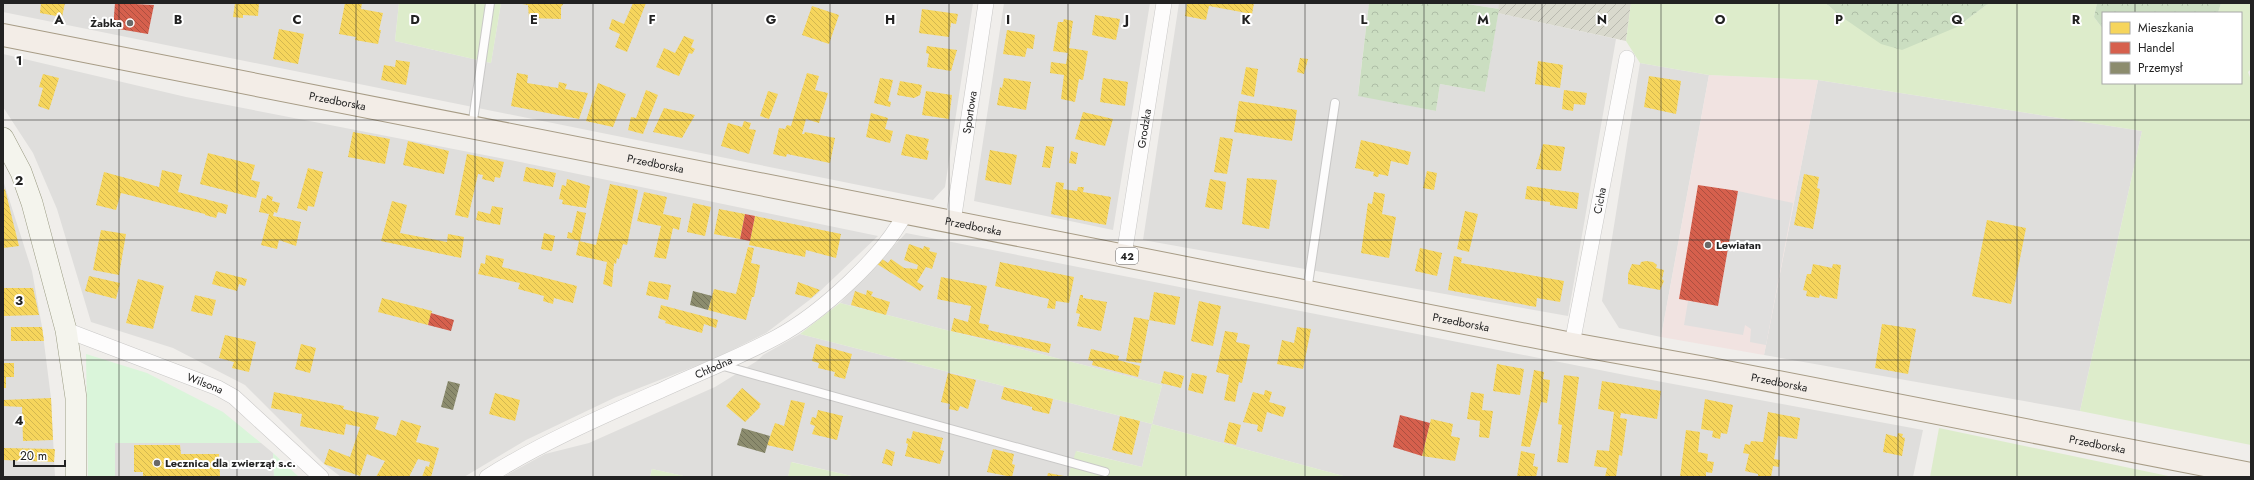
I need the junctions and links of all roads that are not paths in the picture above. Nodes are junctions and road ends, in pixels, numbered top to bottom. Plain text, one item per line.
1 (490, 3) edge
2 (986, 3) edge
3 (1164, 3) edge
4 (3, 35) edge
5 (1627, 58) dead end
6 (1335, 103) dead end
7 (472, 128) junction
8 (3, 138) edge
9 (906, 212) junction
10 (953, 222) junction
11 (1124, 255) junction
12 (1307, 292) junction
13 (66, 330) junction
14 (1572, 344) junction
15 (718, 365) junction
16 (1105, 472) dead end
17 (2251, 474) edge
18 (76, 477) edge
19 (320, 477) edge
20 (487, 477) edge

1 - 7 lane
2 - 10 street, Sportowa
3 - 11 street, Grodzka
4 - 7 main road, Przedborska / 42
5 - 14 street, Cicha
6 - 12 lane
7 - 9 main road, Przedborska / 42
8 - 13 street
9 - 10 main road, Przedborska / 42
9 - 15 street, Chłodna
10 - 11 main road, Przedborska / 42
11 - 12 main road, Przedborska / 42
12 - 14 main road, Przedborska / 42
13 - 18 street
13 - 19 street, Wilsona
14 - 17 main road, Przedborska / 42
15 - 16 lane
15 - 20 street, Chłodna

